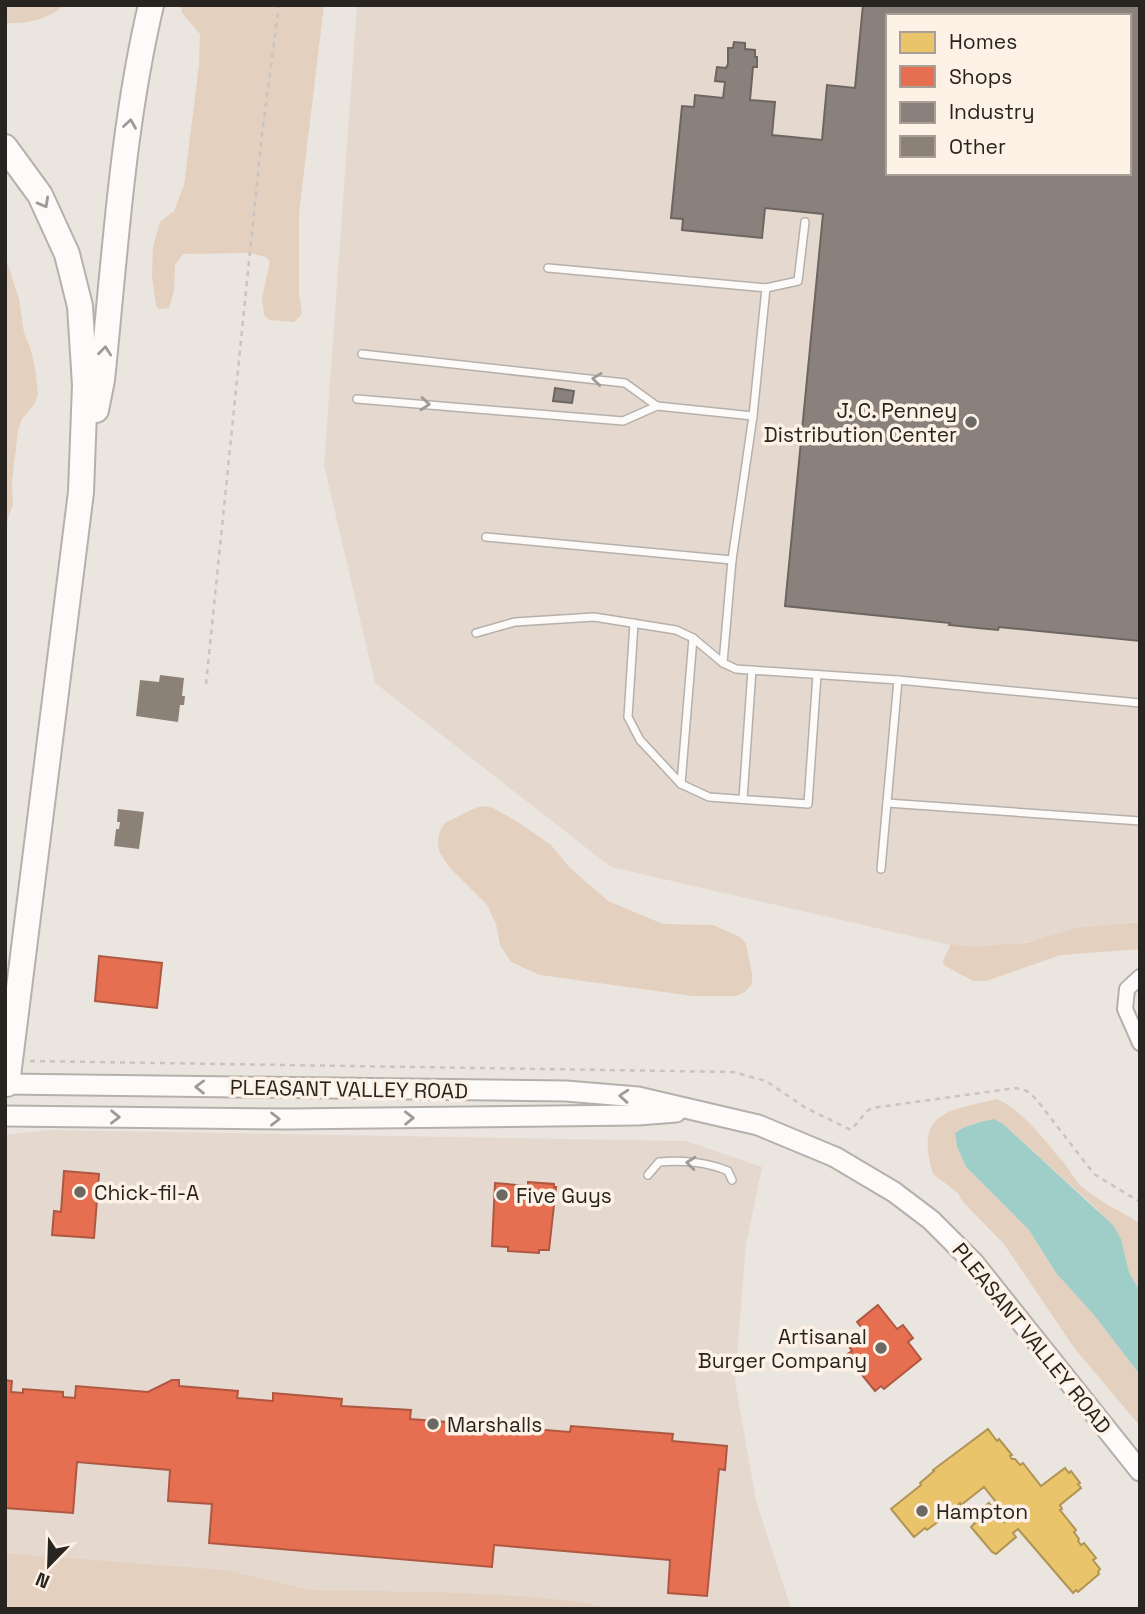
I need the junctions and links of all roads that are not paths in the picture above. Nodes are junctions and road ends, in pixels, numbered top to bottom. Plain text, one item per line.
1 (151, 5) edge
2 (5, 147) edge
3 (805, 222) dead end
4 (548, 268) dead end
5 (766, 288) junction
6 (362, 354) dead end
7 (357, 399) dead end
8 (657, 406) junction
9 (753, 416) junction
10 (83, 466) junction
11 (486, 537) dead end
12 (732, 560) junction
13 (634, 623) junction
14 (476, 633) dead end
15 (693, 638) junction
16 (723, 663) junction
17 (752, 670) junction
18 (817, 675) junction
19 (898, 680) junction
20 (1140, 703) edge
21 (681, 784) junction
22 (743, 799) junction
23 (887, 803) junction
24 (1140, 821) edge
25 (881, 869) dead end
26 (1140, 977) edge
27 (1140, 1043) edge
28 (6, 1084) edge
29 (318, 1088) junction
30 (341, 1088) junction
31 (5, 1109) edge
32 (691, 1111) junction
33 (5, 1116) edge
34 (317, 1119) junction
35 (341, 1119) junction
36 (648, 1175) dead end
37 (732, 1180) dead end
38 (1140, 1471) edge

10 -> 1 highway
2 -> 10 highway
3 - 5 lane
4 - 5 lane
5 - 9 lane
8 -> 6 lane
7 -> 8 lane
8 - 9 lane
9 - 12 lane
10 - 28 highway
11 - 12 lane
12 - 16 lane
13 - 14 lane
13 - 15 lane
13 - 21 lane
15 - 16 lane
15 - 21 lane
16 - 17 lane
17 - 18 lane
17 - 22 lane
18 - 19 lane
18 - 22 lane
19 - 20 lane
19 - 23 lane
21 - 22 lane
23 - 24 lane
23 - 25 lane
26 - 27 street
29 -> 28 main road, PLEASANT VALLEY ROAD
28 - 31 main road
29 - 30 main road, PLEASANT VALLEY ROAD
29 - 34 main road
32 -> 30 main road, PLEASANT VALLEY ROAD
30 - 35 main road
35 -> 32 main road, PLEASANT VALLEY ROAD
32 - 38 main road, PLEASANT VALLEY ROAD
33 -> 34 main road, PLEASANT VALLEY ROAD
34 - 35 main road, PLEASANT VALLEY ROAD
37 -> 36 lane

